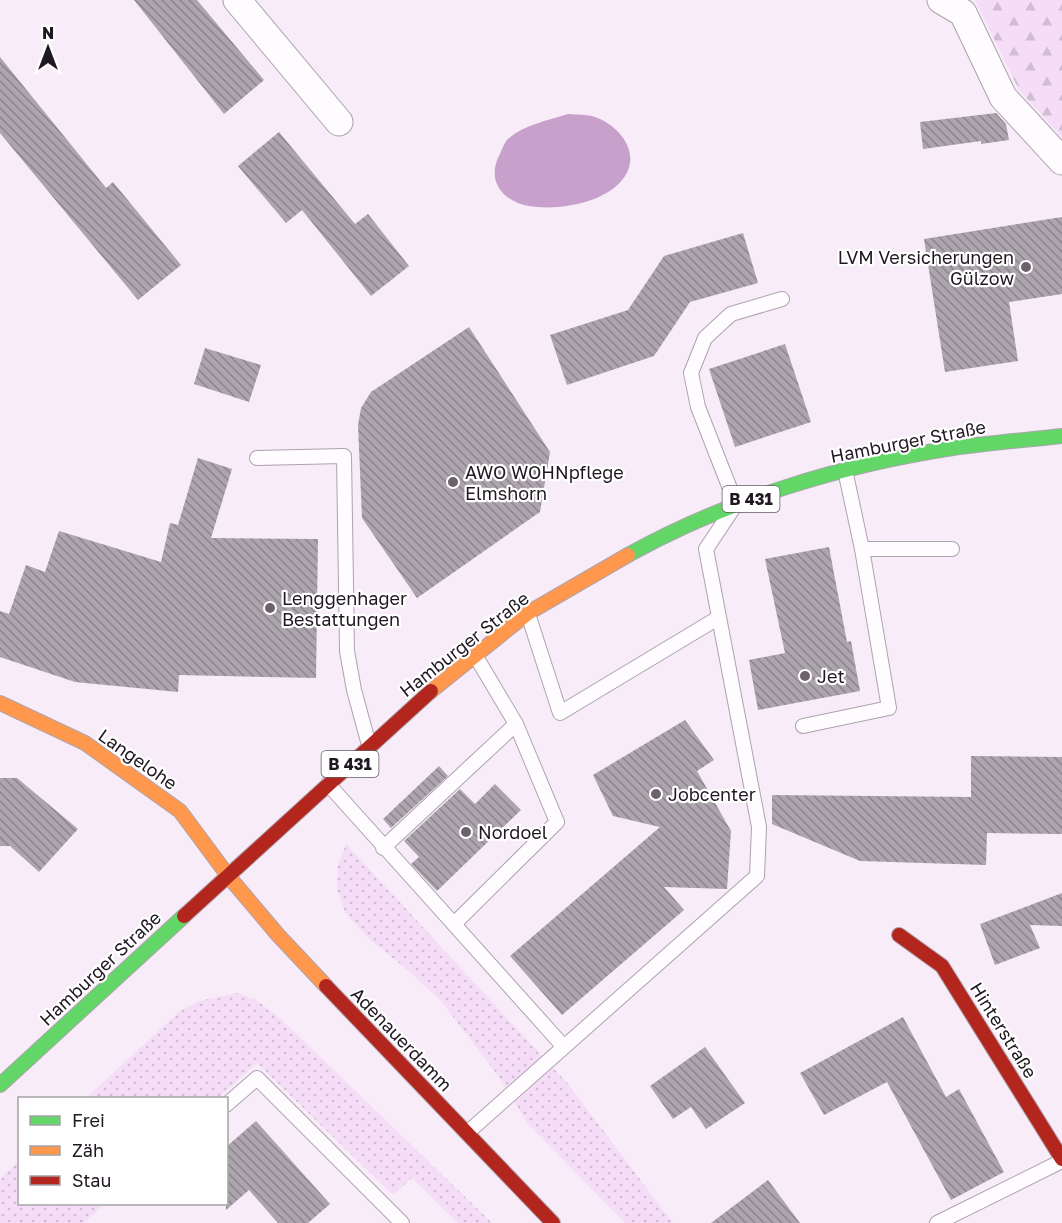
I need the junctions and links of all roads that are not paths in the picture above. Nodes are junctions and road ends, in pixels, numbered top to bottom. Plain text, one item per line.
1 (237, 0) edge
2 (941, 0) edge
3 (339, 122) dead end
4 (1062, 161) edge
5 (782, 299) dead end
6 (1062, 436) edge
7 (257, 458) dead end
8 (845, 470) junction
9 (736, 504) junction
10 (862, 549) junction
11 (952, 549) dead end
12 (528, 613) junction
13 (718, 618) junction
14 (474, 654) junction
15 (0, 703) edge
16 (516, 724) junction
17 (803, 726) dead end
18 (370, 746) junction
19 (328, 784) junction
20 (383, 848) junction
21 (229, 877) junction
22 (455, 923) junction
23 (900, 935) dead end
24 (564, 1047) junction
25 (0, 1085) edge
26 (228, 1103) edge
27 (467, 1133) junction
28 (1062, 1160) edge
29 (402, 1223) edge
30 (553, 1223) edge
31 (937, 1223) edge

1 - 3 street
2 - 4 street
5 - 9 lane
6 - 8 main road, Hamburger Straße / B 431
7 - 18 lane
8 - 9 main road, Hamburger Straße / B 431
8 - 10 lane
9 - 12 main road, Hamburger Straße / B 431
9 - 13 lane
10 - 11 lane
10 - 17 lane
12 - 13 lane
12 - 14 main road, Hamburger Straße / B 431
13 - 24 lane
14 - 16 lane
14 - 18 main road, Hamburger Straße / B 431
15 - 21 main road, Langelohe
16 - 20 lane
16 - 22 lane
18 - 19 main road, Hamburger Straße / B 431
19 - 20 lane
19 - 21 main road, Hamburger Straße / B 431
20 - 22 lane
21 - 25 main road, Hamburger Straße / B 431
21 - 27 main road, Adenauerdamm
22 - 24 lane
23 - 28 main road, Hinterstraße
24 - 27 lane
26 - 29 lane
27 - 30 main road, Adenauerdamm
28 - 31 lane

